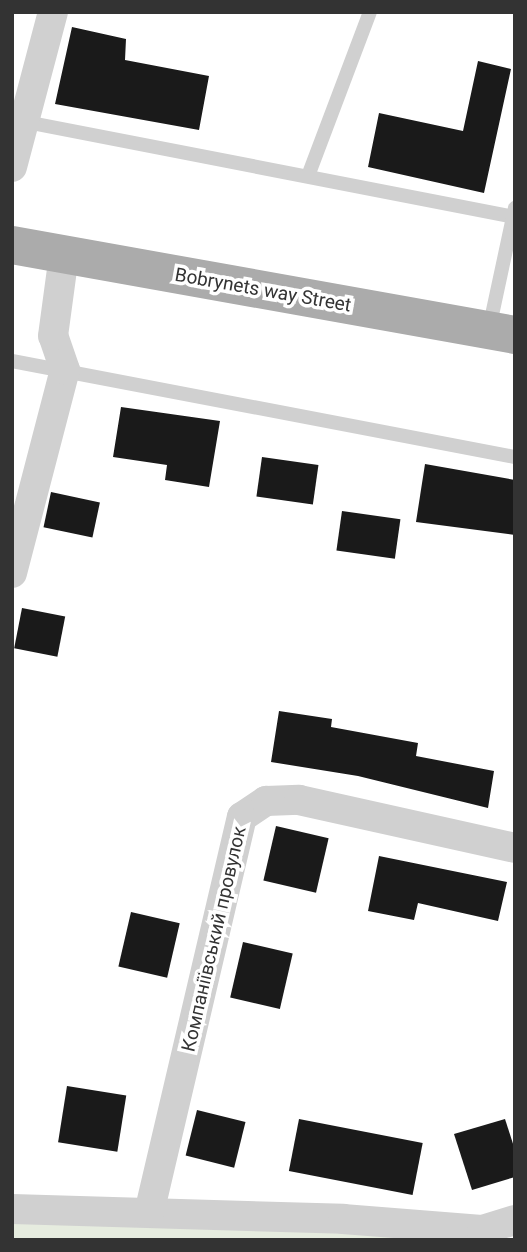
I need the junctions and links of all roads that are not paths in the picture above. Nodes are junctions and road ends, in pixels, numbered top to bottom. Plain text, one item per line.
1 (53, 12) edge
2 (370, 12) edge
3 (19, 120) edge
4 (12, 167) edge
5 (309, 176) junction
6 (514, 214) edge
7 (12, 244) edge
8 (64, 255) junction
9 (502, 333) edge
10 (12, 361) edge
11 (65, 370) junction
12 (515, 457) edge
13 (12, 573) edge
14 (515, 848) edge
15 (12, 1209) edge
16 (149, 1213) junction
17 (515, 1220) edge

1 - 3 street
2 - 5 lane
3 - 4 street
3 - 5 lane
5 - 6 lane
6 - 9 lane
7 - 8 main road, Bobrynets way Street
8 - 9 main road, Bobrynets way Street
8 - 11 street
10 - 11 lane
11 - 12 lane
11 - 13 street
14 - 16 street, Компаніївський провулок
15 - 16 street
16 - 17 street

